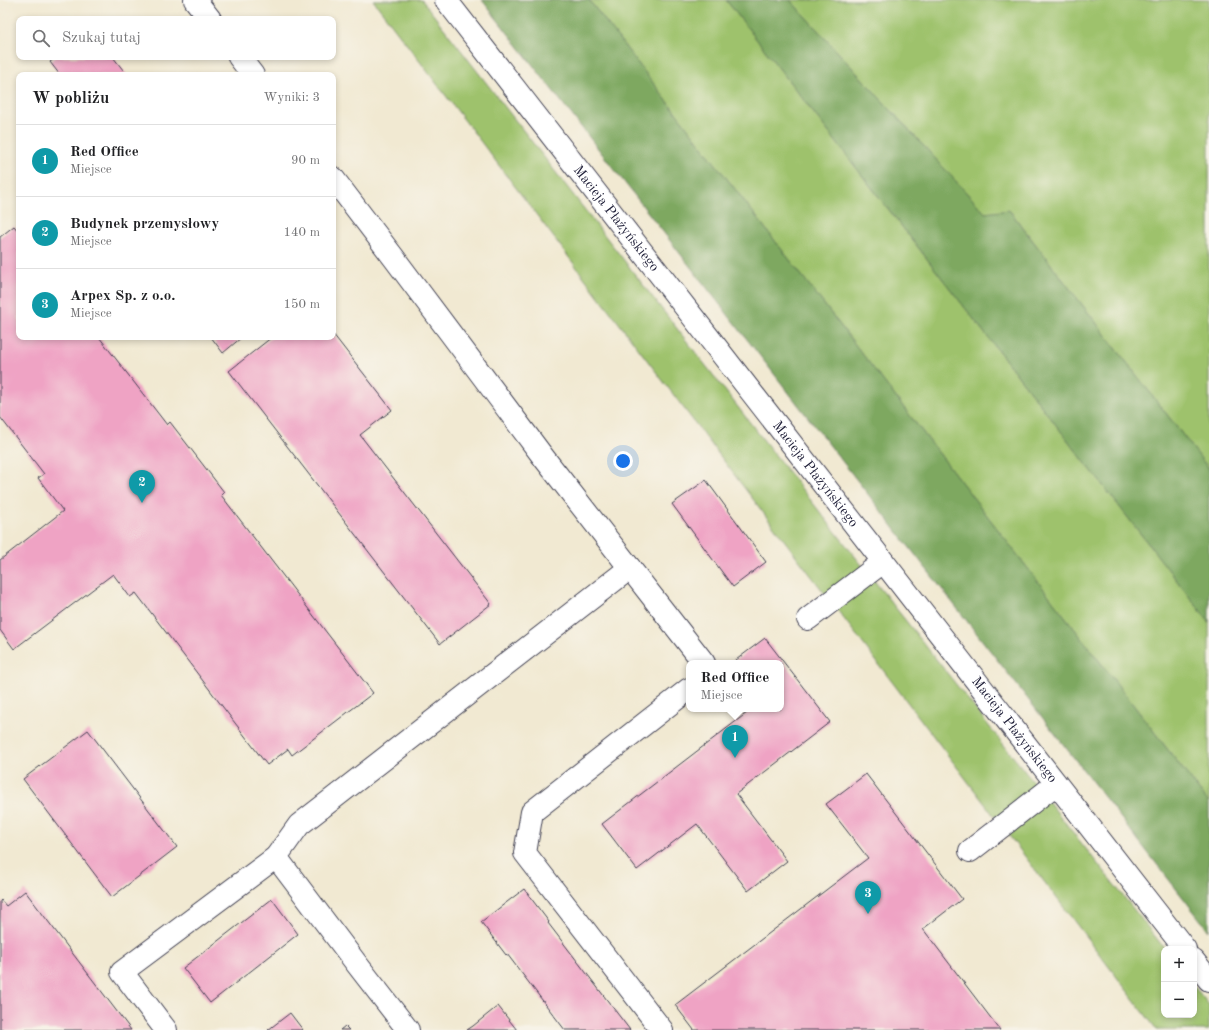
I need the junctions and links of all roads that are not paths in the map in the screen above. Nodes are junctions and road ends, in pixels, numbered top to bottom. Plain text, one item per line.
1 (195, 0) edge
2 (446, 0) edge
3 (208, 16) edge
4 (241, 60) edge
5 (251, 72) edge
6 (336, 182) edge
7 (883, 562) junction
8 (630, 568) junction
9 (808, 620) dead end
10 (702, 660) edge
11 (686, 691) edge
12 (1056, 784) junction
13 (970, 851) dead end
14 (276, 857) junction
15 (1183, 946) edge
16 (1197, 965) edge
17 (1209, 980) edge
18 (166, 1030) edge
19 (408, 1030) edge
20 (662, 1030) edge

1 - 3 street
2 - 7 street, Macieja Płażyńskiego
4 - 5 street
6 - 8 street
7 - 9 street
7 - 12 street, Macieja Płażyńskiego
8 - 10 street
8 - 14 street
11 - 20 street
12 - 13 street
12 - 15 street, Macieja Płażyńskiego
14 - 18 street
14 - 19 street
16 - 17 street

